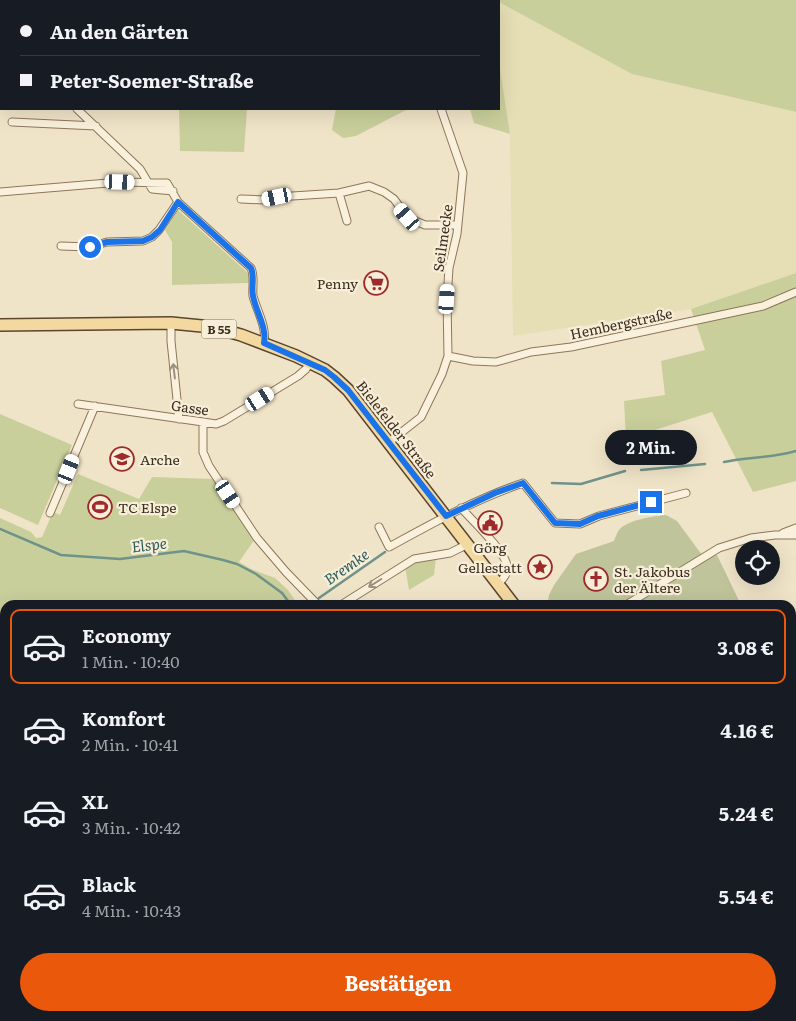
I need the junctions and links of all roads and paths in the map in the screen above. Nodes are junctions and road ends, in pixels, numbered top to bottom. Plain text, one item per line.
1 (78, 110) edge
2 (441, 110) edge
3 (12, 122) dead end
4 (96, 126) junction
5 (148, 182) junction
6 (0, 192) edge
7 (339, 193) junction
8 (241, 199) dead end
9 (178, 202) junction
10 (347, 221) dead end
11 (458, 225) junction
12 (61, 246) dead end
13 (796, 292) edge
14 (171, 323) junction
15 (0, 326) edge
16 (264, 343) junction
17 (448, 356) junction
18 (310, 362) junction
19 (78, 404) dead end
20 (95, 406) junction
21 (179, 418) junction
22 (203, 422) junction
23 (388, 443) junction
24 (686, 493) dead end
25 (461, 508) junction
26 (50, 513) dead end
27 (446, 516) junction
28 (379, 527) dead end
29 (796, 528) edge
30 (775, 535) junction
31 (796, 535) edge
32 (468, 544) junction
33 (499, 583) junction
34 (313, 600) edge
35 (348, 600) edge
36 (511, 600) edge
37 (634, 600) edge

1 - 4 street
2 - 11 street, Seilmecke
3 - 4 street
4 - 5 street
5 - 6 street
5 - 9 street
7 - 8 street
7 - 10 street
7 - 11 street
9 - 12 street
9 - 16 street
11 - 17 street, Seilmecke
13 - 17 street, Hembergstraße
14 - 15 main road, Bielefelder Straße / B 55
14 - 16 main road, Bielefelder Straße / B 55
21 -> 14 street
16 - 18 main road, Bielefelder Straße / B 55
17 - 23 street, Seilmecke
18 - 22 street, Gasse
18 - 23 main road, Bielefelder Straße / B 55
19 - 20 street, Gasse
20 - 21 street, Gasse
20 - 26 street
21 - 22 street, Gasse
22 - 34 street
23 - 27 main road, Bielefelder Straße / B 55
24 - 25 street
25 - 27 street
25 - 33 street
27 - 28 street
27 - 32 main road, Bielefelder Straße / B 55
29 - 30 street
30 - 31 street
30 - 37 street
32 - 33 main road, Bielefelder Straße / B 55
32 -> 35 street
33 - 36 main road, Bielefelder Straße / B 55

